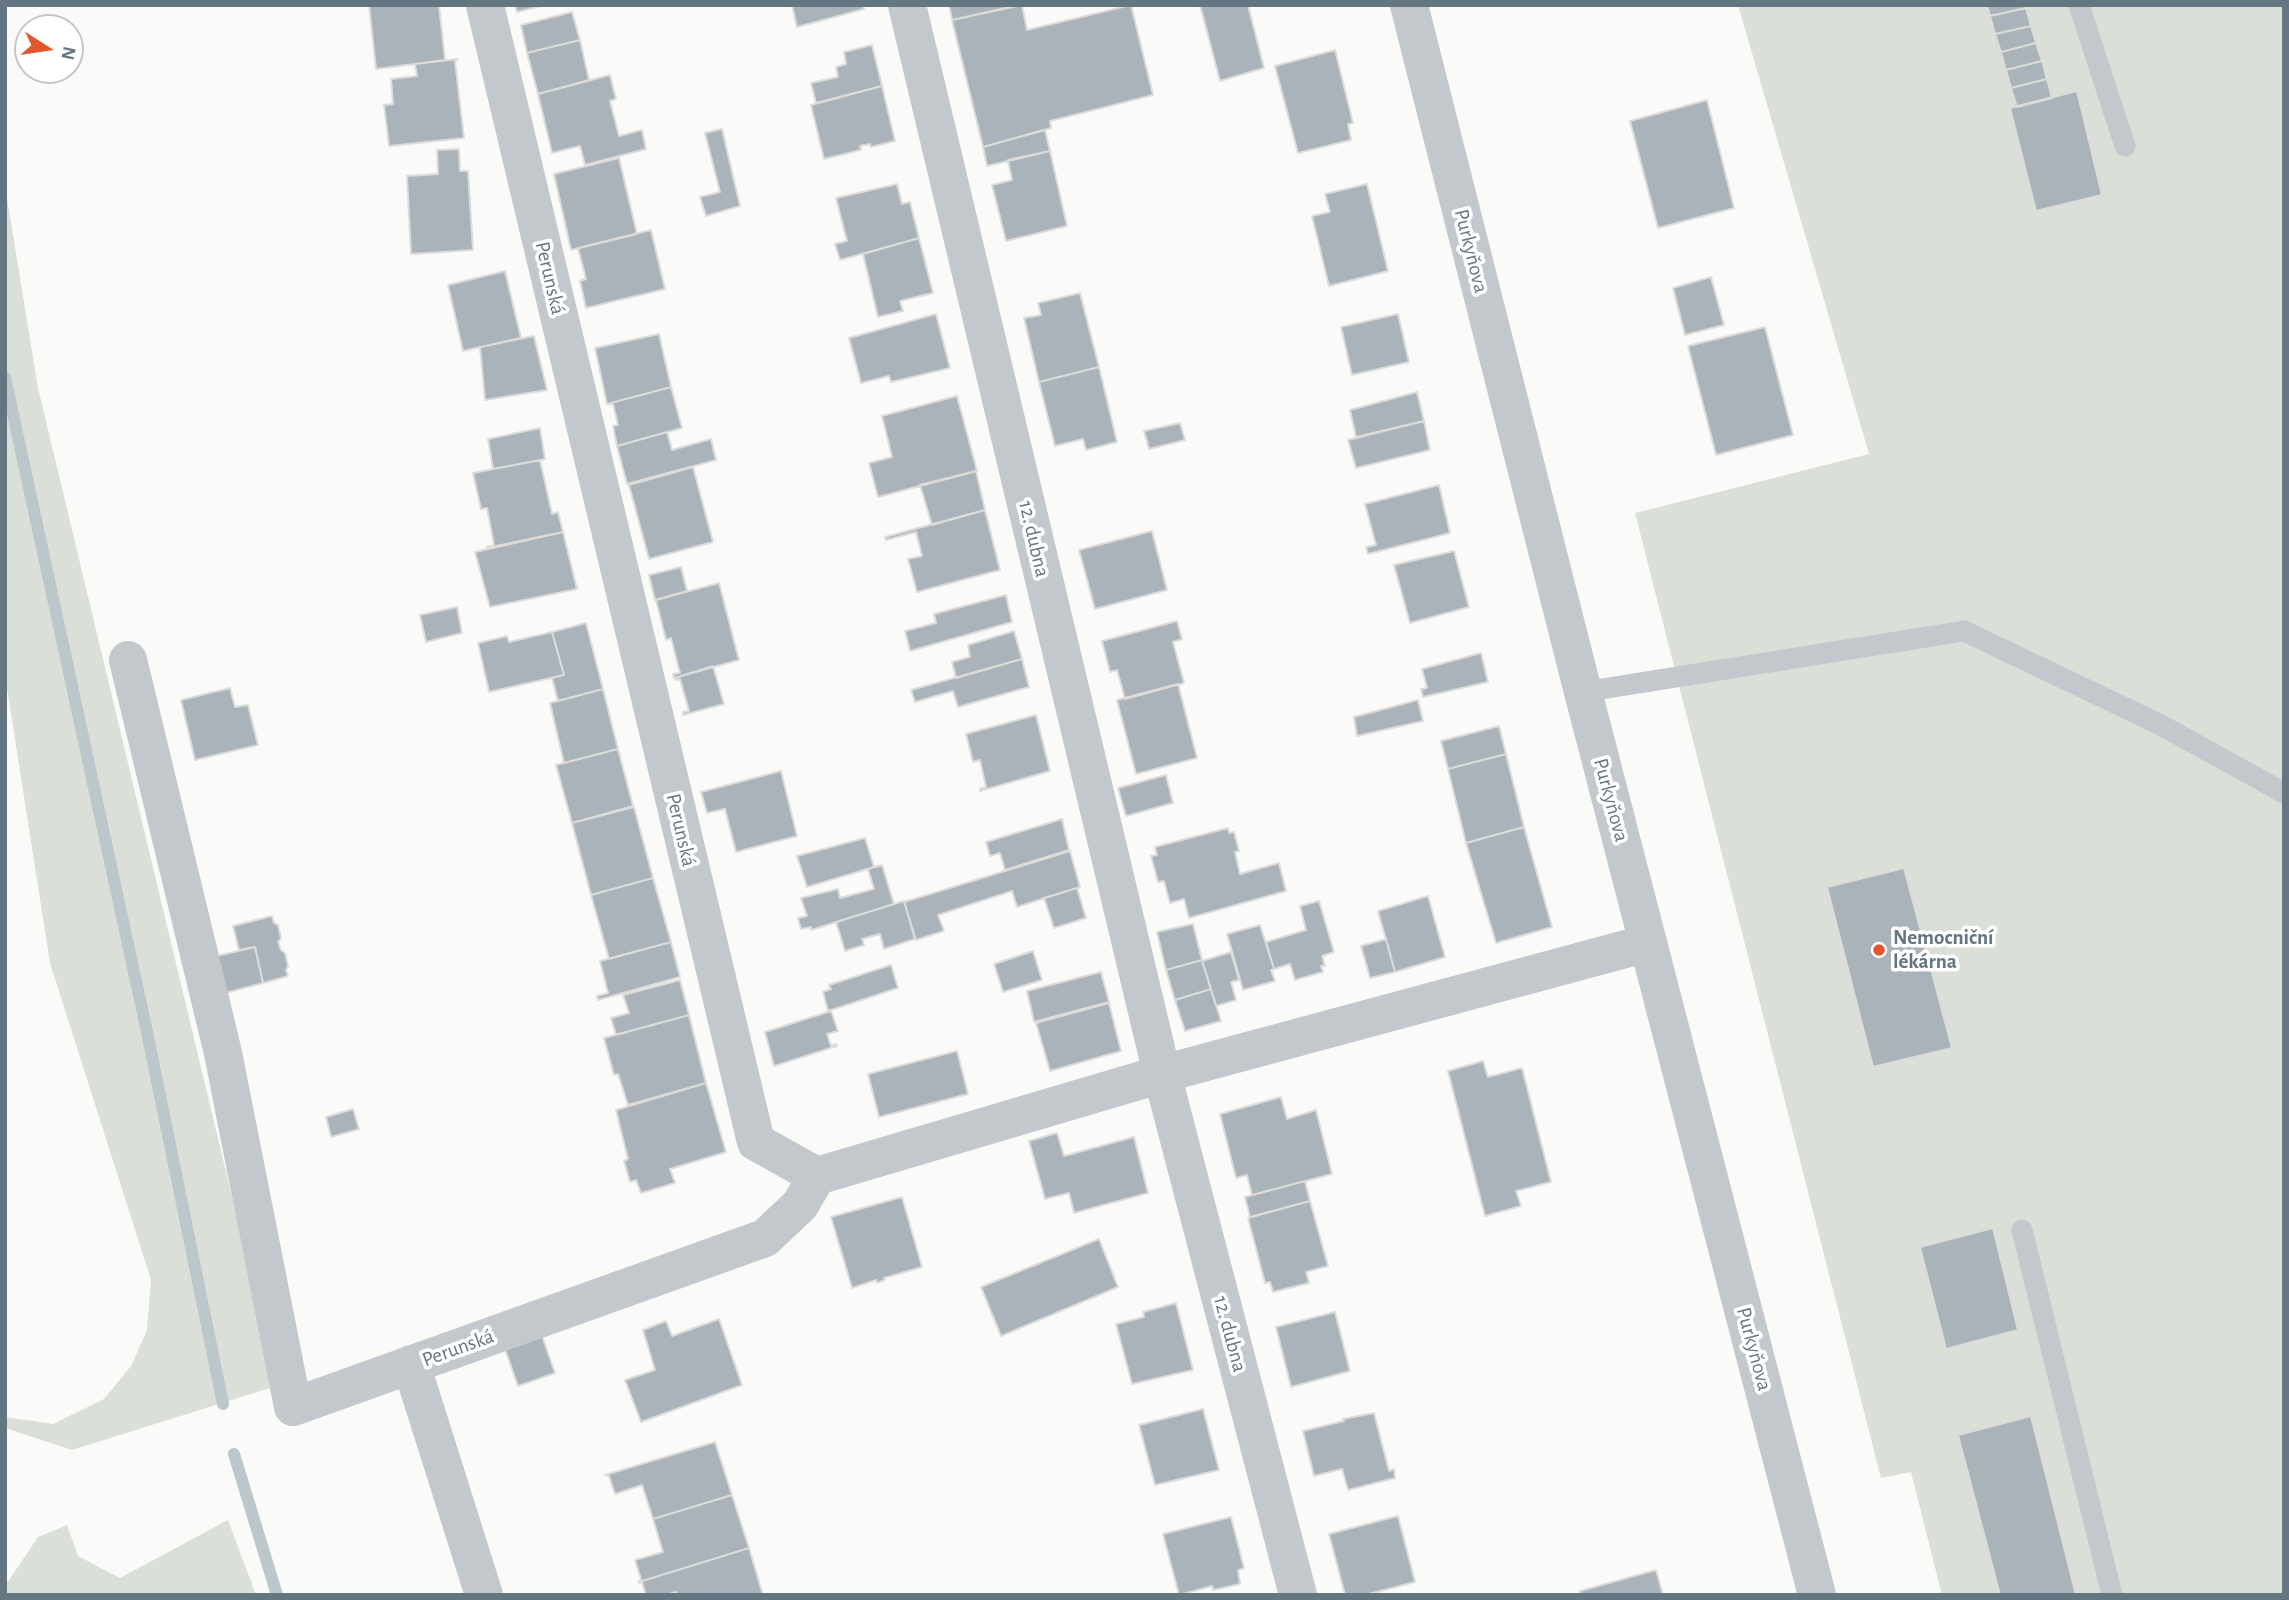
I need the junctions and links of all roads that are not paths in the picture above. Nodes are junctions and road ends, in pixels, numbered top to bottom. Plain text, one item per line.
1 (485, 5) edge
2 (907, 5) edge
3 (1409, 5) edge
4 (2080, 5) edge
5 (2125, 146) dead end
6 (128, 660) dead end
7 (1583, 692) junction
8 (2284, 793) edge
9 (1648, 943) junction
10 (1162, 1073) junction
11 (817, 1176) junction
12 (2022, 1230) dead end
13 (411, 1364) junction
14 (484, 1595) edge
15 (1298, 1595) edge
16 (1817, 1595) edge
17 (2112, 1595) edge

1 - 11 street, Perunská
2 - 10 street, 12. dubna
3 - 7 street, Purkyňova
4 - 5 lane
6 - 13 street, Perunská
7 - 8 lane
7 - 9 street, Purkyňova
9 - 10 street
9 - 16 street, Purkyňova
10 - 11 street
10 - 15 street, 12. dubna
11 - 13 street, Perunská
12 - 17 lane
13 - 14 street, Perunská

